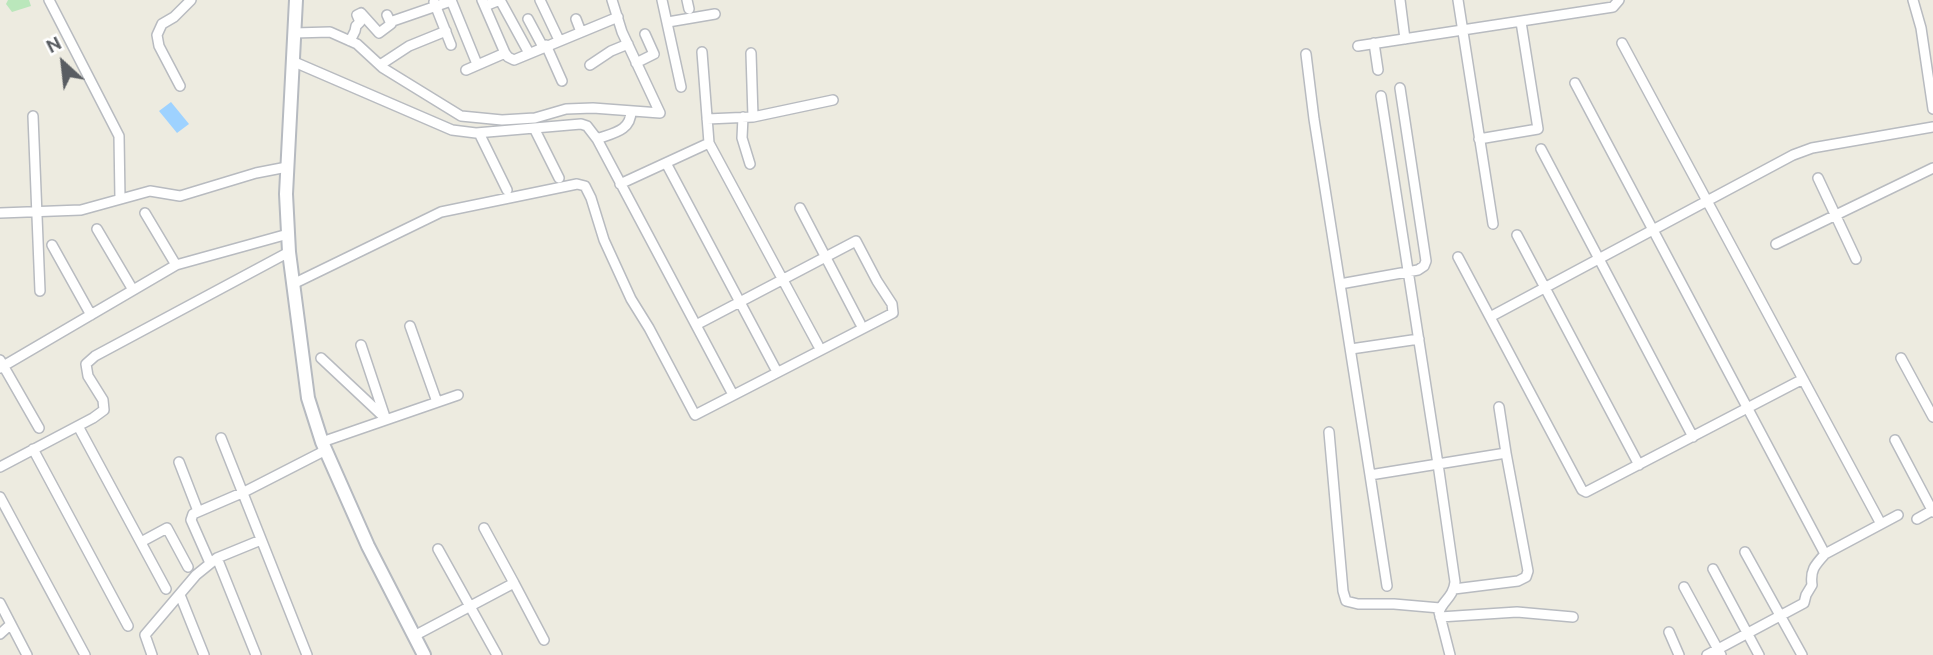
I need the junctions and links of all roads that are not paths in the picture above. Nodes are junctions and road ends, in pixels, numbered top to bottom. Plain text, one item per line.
1 (49, 0) edge
2 (191, 0) edge
3 (296, 0) edge
4 (451, 0) edge
5 (540, 0) edge
6 (612, 0) edge
7 (662, 0) edge
8 (1400, 0) edge
9 (1458, 0) edge
10 (1619, 0) edge
11 (1913, 0) edge
12 (435, 3) edge
13 (484, 3) edge
14 (715, 14) dead end
15 (618, 17) junction
16 (528, 19) dead end
17 (576, 19) dead end
18 (667, 22) junction
19 (1521, 22) junction
20 (552, 25) junction
21 (446, 31) junction
22 (1463, 31) junction
23 (536, 32) junction
24 (582, 32) junction
25 (293, 33) junction
26 (645, 34) dead end
27 (1405, 39) junction
28 (559, 40) junction
29 (350, 41) junction
30 (1374, 43) junction
31 (1622, 43) dead end
32 (628, 44) junction
33 (451, 45) dead end
34 (545, 46) junction
35 (1358, 46) dead end
36 (702, 52) dead end
37 (505, 53) junction
38 (529, 53) junction
39 (751, 53) dead end
40 (1306, 54) dead end
41 (292, 61) junction
42 (636, 62) junction
43 (477, 64) junction
44 (380, 65) junction
45 (590, 65) dead end
46 (466, 70) dead end
47 (1378, 70) dead end
48 (562, 81) dead end
49 (1575, 83) dead end
50 (180, 86) dead end
51 (681, 87) dead end
52 (1400, 88) dead end
53 (1381, 96) dead end
54 (833, 100) dead end
55 (1933, 109) edge
56 (631, 111) junction
57 (33, 116) dead end
58 (748, 117) junction
59 (707, 119) junction
60 (1933, 127) edge
61 (534, 128) junction
62 (479, 133) junction
63 (597, 139) junction
64 (1479, 139) junction
65 (709, 143) junction
66 (1541, 149) dead end
67 (666, 163) junction
68 (750, 164) dead end
69 (287, 167) junction
70 (1933, 169) edge
71 (559, 178) dead end
72 (1818, 178) dead end
73 (621, 184) junction
74 (507, 190) dead end
75 (120, 199) junction
76 (1707, 201) junction
77 (800, 208) dead end
78 (37, 212) junction
79 (0, 213) edge
80 (145, 213) dead end
81 (1835, 216) junction
82 (1493, 224) dead end
83 (97, 229) dead end
84 (1653, 230) junction
85 (288, 234) junction
86 (1517, 234) dead end
87 (1776, 244) dead end
88 (52, 246) dead end
89 (289, 252) junction
90 (825, 257) junction
91 (1458, 257) dead end
92 (1599, 259) junction
93 (1856, 259) dead end
94 (176, 265) junction
95 (1409, 271) junction
96 (782, 280) junction
97 (293, 284) junction
98 (1340, 284) junction
99 (1545, 288) junction
100 (133, 290) junction
101 (40, 291) dead end
102 (740, 302) junction
103 (91, 315) junction
104 (1490, 317) junction
105 (860, 323) dead end
106 (696, 325) junction
107 (410, 326) dead end
108 (1419, 339) junction
109 (361, 345) dead end
110 (818, 345) dead end
111 (1351, 349) junction
112 (321, 358) dead end
113 (1901, 358) dead end
114 (1, 365) edge
115 (775, 368) dead end
116 (1803, 379) junction
117 (731, 391) dead end
118 (458, 395) dead end
119 (437, 402) junction
120 (1499, 407) dead end
121 (1748, 408) junction
122 (1933, 417) edge
123 (386, 419) junction
124 (78, 426) junction
125 (39, 428) dead end
126 (1329, 432) dead end
127 (1693, 437) junction
128 (221, 438) dead end
129 (1895, 440) dead end
130 (324, 446) junction
131 (33, 449) junction
132 (1506, 453) junction
133 (178, 462) dead end
134 (1438, 464) junction
135 (1639, 465) junction
136 (0, 467) edge
137 (1370, 475) junction
138 (244, 492) junction
139 (0, 496) edge
140 (198, 511) junction
141 (1933, 511) edge
142 (1898, 515) dead end
143 (1917, 519) dead end
144 (1881, 524) junction
145 (484, 528) dead end
146 (261, 540) junction
147 (141, 542) junction
148 (438, 549) dead end
149 (1745, 552) dead end
150 (1825, 554) junction
151 (213, 561) junction
152 (188, 567) dead end
153 (1713, 569) dead end
154 (514, 583) junction
155 (1387, 586) dead end
156 (1684, 586) dead end
157 (166, 589) dead end
158 (1454, 589) junction
159 (180, 595) junction
160 (0, 603) edge
161 (470, 607) junction
162 (1440, 613) junction
163 (1780, 616) junction
164 (1573, 617) dead end
165 (11, 624) junction
166 (128, 626) dead end
167 (1669, 632) dead end
168 (0, 634) edge
169 (1747, 634) junction
170 (414, 636) junction
171 (544, 640) dead end
172 (1720, 652) edge
173 (26, 654) edge
174 (85, 655) edge
175 (152, 655) edge
176 (204, 655) edge
177 (256, 655) edge
178 (307, 655) edge
179 (424, 655) edge
180 (497, 655) edge
181 (1451, 655) edge
182 (1679, 655) edge
183 (1707, 655) edge
184 (1759, 655) edge
185 (1802, 655) edge

1 - 75 street
2 - 50 street
3 - 25 main road
4 - 12 street
4 - 43 street
5 - 20 street
6 - 15 street
7 - 18 street
8 - 27 street
9 - 22 street
10 - 19 street
11 - 55 street
12 - 21 street
12 - 29 street
13 - 37 street
13 - 38 street
14 - 18 street
15 - 24 street
15 - 32 street
16 - 23 street
17 - 24 street
18 - 51 street
19 - 22 street
19 - 64 street
20 - 23 street
20 - 28 street
21 - 33 street
21 - 44 street
22 - 27 street
22 - 64 street
23 - 34 street
24 - 28 street
25 - 29 street
25 - 41 main road
26 - 42 street
27 - 30 street
28 - 34 street
29 - 44 street
30 - 35 street
30 - 47 street
31 - 76 street
32 - 42 street
32 - 45 street
34 - 38 street
34 - 48 street
36 - 59 street
37 - 38 street
37 - 43 street
39 - 58 street
40 - 98 street
41 - 62 street
41 - 69 main road
42 - 56 street
43 - 46 street
44 - 56 street
49 - 84 street
52 - 95 street
53 - 95 street
54 - 58 street
56 - 63 street
57 - 78 street
58 - 59 street
58 - 68 street
59 - 65 street
60 - 76 street
61 - 62 street
61 - 63 street
61 - 71 street
62 - 74 street
63 - 73 street
64 - 82 street
65 - 67 street
65 - 96 street
66 - 92 street
67 - 73 street
67 - 102 street
69 - 75 street
69 - 85 main road
70 - 81 street
72 - 81 street
73 - 106 street
75 - 78 street
76 - 84 street
76 - 116 street
77 - 90 street
78 - 79 street
78 - 101 street
80 - 94 street
81 - 87 street
81 - 93 street
83 - 100 street
84 - 92 street
84 - 121 street
85 - 89 main road
85 - 94 street
86 - 99 street
88 - 103 street
89 - 97 main road
89 - 124 street
90 - 96 street
90 - 97 street
90 - 105 street
91 - 104 street
92 - 99 street
92 - 127 street
94 - 100 street
95 - 98 street
95 - 108 street
96 - 102 street
96 - 110 street
97 - 130 main road
98 - 111 street
99 - 104 street
99 - 135 street
100 - 103 street
102 - 106 street
102 - 115 street
103 - 114 street
104 - 135 street
106 - 117 street
107 - 119 street
108 - 111 street
108 - 134 street
109 - 123 street
111 - 137 street
112 - 123 street
113 - 122 street
114 - 125 street
116 - 121 street
116 - 144 street
118 - 119 street
119 - 123 street
120 - 132 street
121 - 127 street
121 - 150 street
123 - 130 street
124 - 131 street
124 - 147 street
126 - 162 street
127 - 135 street
128 - 138 street
129 - 141 street
130 - 138 street
130 - 170 main road
131 - 136 street
131 - 166 street
132 - 134 street
132 - 158 street
133 - 140 street
134 - 137 street
134 - 158 street
137 - 155 street
138 - 140 street
138 - 146 street
139 - 174 street
140 - 151 street
141 - 143 street
142 - 144 street
144 - 150 street
145 - 154 street
146 - 151 street
146 - 178 street
147 - 152 street
147 - 157 street
148 - 161 street
149 - 163 street
150 - 163 street
151 - 159 street
151 - 177 street
153 - 169 street
154 - 161 street
154 - 171 street
156 - 172 street
158 - 162 street
159 - 175 street
159 - 176 street
160 - 165 street
161 - 170 street
161 - 180 street
162 - 164 street
162 - 181 street
163 - 169 street
163 - 185 street
165 - 168 street
165 - 173 street
167 - 182 street
169 - 172 street
169 - 184 street
170 - 179 main road
172 - 183 street

